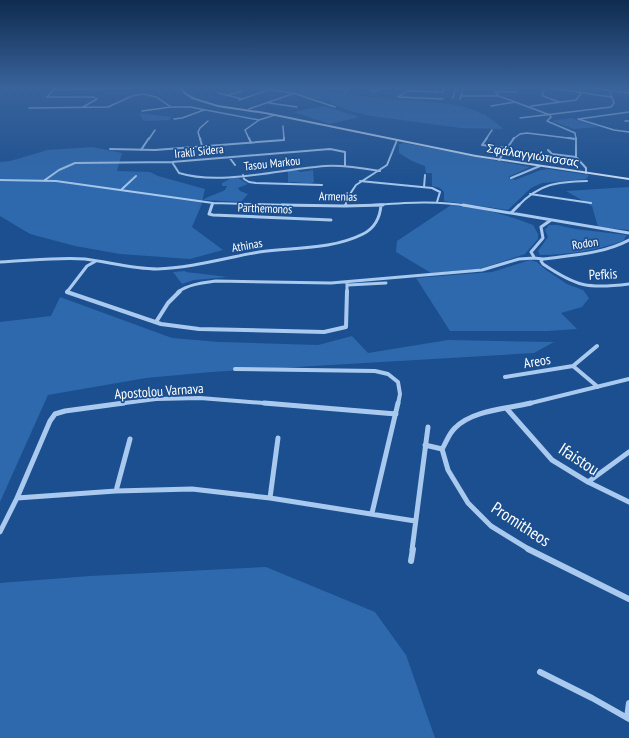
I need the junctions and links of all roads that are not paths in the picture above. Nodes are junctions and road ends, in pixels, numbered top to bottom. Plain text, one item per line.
1 (208, 121) dead end
2 (257, 121) edge
3 (306, 121) edge
4 (548, 121) edge
5 (586, 121) edge
6 (283, 126) dead end
7 (155, 130) dead end
8 (492, 130) dead end
9 (629, 132) edge
10 (576, 139) junction
11 (397, 140) junction
12 (251, 143) junction
13 (202, 146) junction
14 (507, 148) junction
15 (110, 149) dead end
16 (141, 150) junction
17 (548, 150) dead end
18 (229, 157) junction
19 (576, 157) junction
20 (499, 160) junction
21 (172, 162) junction
22 (235, 165) dead end
23 (345, 166) junction
24 (540, 166) junction
25 (380, 171) junction
26 (586, 173) junction
27 (243, 175) junction
28 (425, 175) dead end
29 (136, 176) dead end
30 (511, 178) dead end
31 (629, 179) edge
32 (0, 180) edge
33 (45, 180) junction
34 (360, 181) junction
35 (587, 181) dead end
36 (322, 185) dead end
37 (424, 187) junction
38 (122, 190) junction
39 (530, 194) junction
40 (438, 202) junction
41 (213, 203) junction
42 (592, 203) dead end
43 (381, 205) junction
44 (345, 206) junction
45 (511, 213) junction
46 (332, 220) dead end
47 (551, 220) junction
48 (629, 233) edge
49 (629, 240) edge
50 (534, 257) junction
51 (543, 259) junction
52 (96, 261) junction
53 (0, 262) edge
54 (386, 283) dead end
55 (347, 284) junction
56 (629, 284) edge
57 (156, 322) junction
58 (597, 346) dead end
59 (573, 366) junction
60 (235, 369) dead end
61 (505, 377) dead end
62 (629, 379) edge
63 (598, 387) junction
64 (507, 409) junction
65 (396, 414) junction
66 (428, 428) dead end
67 (278, 438) dead end
68 (130, 439) dead end
69 (425, 445) junction
70 (442, 449) junction
71 (629, 452) edge
72 (588, 482) junction
73 (116, 491) junction
74 (17, 498) junction
75 (270, 498) junction
76 (629, 502) edge
77 (372, 513) junction
78 (415, 521) junction
79 (0, 532) edge
80 (410, 561) dead end
81 (629, 599) edge
82 (540, 672) dead end
83 (629, 703) edge
84 (628, 718) edge

1 - 13 street
2 - 12 street
3 - 11 street, Σφάλαγγιώτισσας
4 - 10 street
5 - 9 street
6 - 12 street
7 - 16 street
8 - 14 street
10 - 14 street
10 - 19 street
11 - 20 street, Σφάλαγγιώτισσας
11 - 25 street
12 - 13 street
13 - 16 street
14 - 20 street
15 - 16 street
17 - 19 street
18 - 21 street, Irakli Sidera
18 - 22 street
18 - 23 street, Irakli Sidera
19 - 26 street
20 - 24 street, Σφάλαγγιώτισσας
21 - 27 street, Tasou Markou
21 - 33 street, Irakli Sidera
23 - 25 street, Tasou Markou
23 - 27 street, Tasou Markou
24 - 26 street, Σφάλαγγιώτισσας
24 - 30 street
25 - 34 street
26 - 31 street, Σφάλαγγιώτισσας
27 - 36 street
28 - 37 street
29 - 38 street
32 - 33 street, Armenias
33 - 38 street, Armenias
34 - 37 street
34 - 44 street
35 - 39 street
37 - 40 street
38 - 41 street, Armenias
39 - 42 street
39 - 45 street
40 - 43 street, Armenias
40 - 45 street, Armenias
41 - 44 street, Armenias
41 - 46 street, Parthemonos
43 - 44 street, Armenias
43 - 52 street, Athinas
45 - 47 street, Armenias
47 - 48 street, Armenias
47 - 50 street
49 - 51 street, Rodon
50 - 51 street
50 - 55 street
51 - 56 street, Pefkis
52 - 53 street, Athinas
52 - 57 street
54 - 55 street
55 - 57 street
55 - 57 street
58 - 59 street, Areos
59 - 61 street, Areos
59 - 63 street
60 - 65 street
62 - 63 street
63 - 64 street
64 - 70 street
64 - 72 street, Ifaistou
65 - 74 street, Apostolou Varnava
65 - 77 street
66 - 69 street
67 - 75 street
68 - 73 street
69 - 70 street
69 - 78 street
70 - 81 street, Promitheos
71 - 72 street
72 - 76 street, Ifaistou
73 - 74 street
73 - 75 street
74 - 79 street, Apostolou Varnava
75 - 77 street
77 - 78 street
78 - 80 street
82 - 84 street
83 - 84 street

